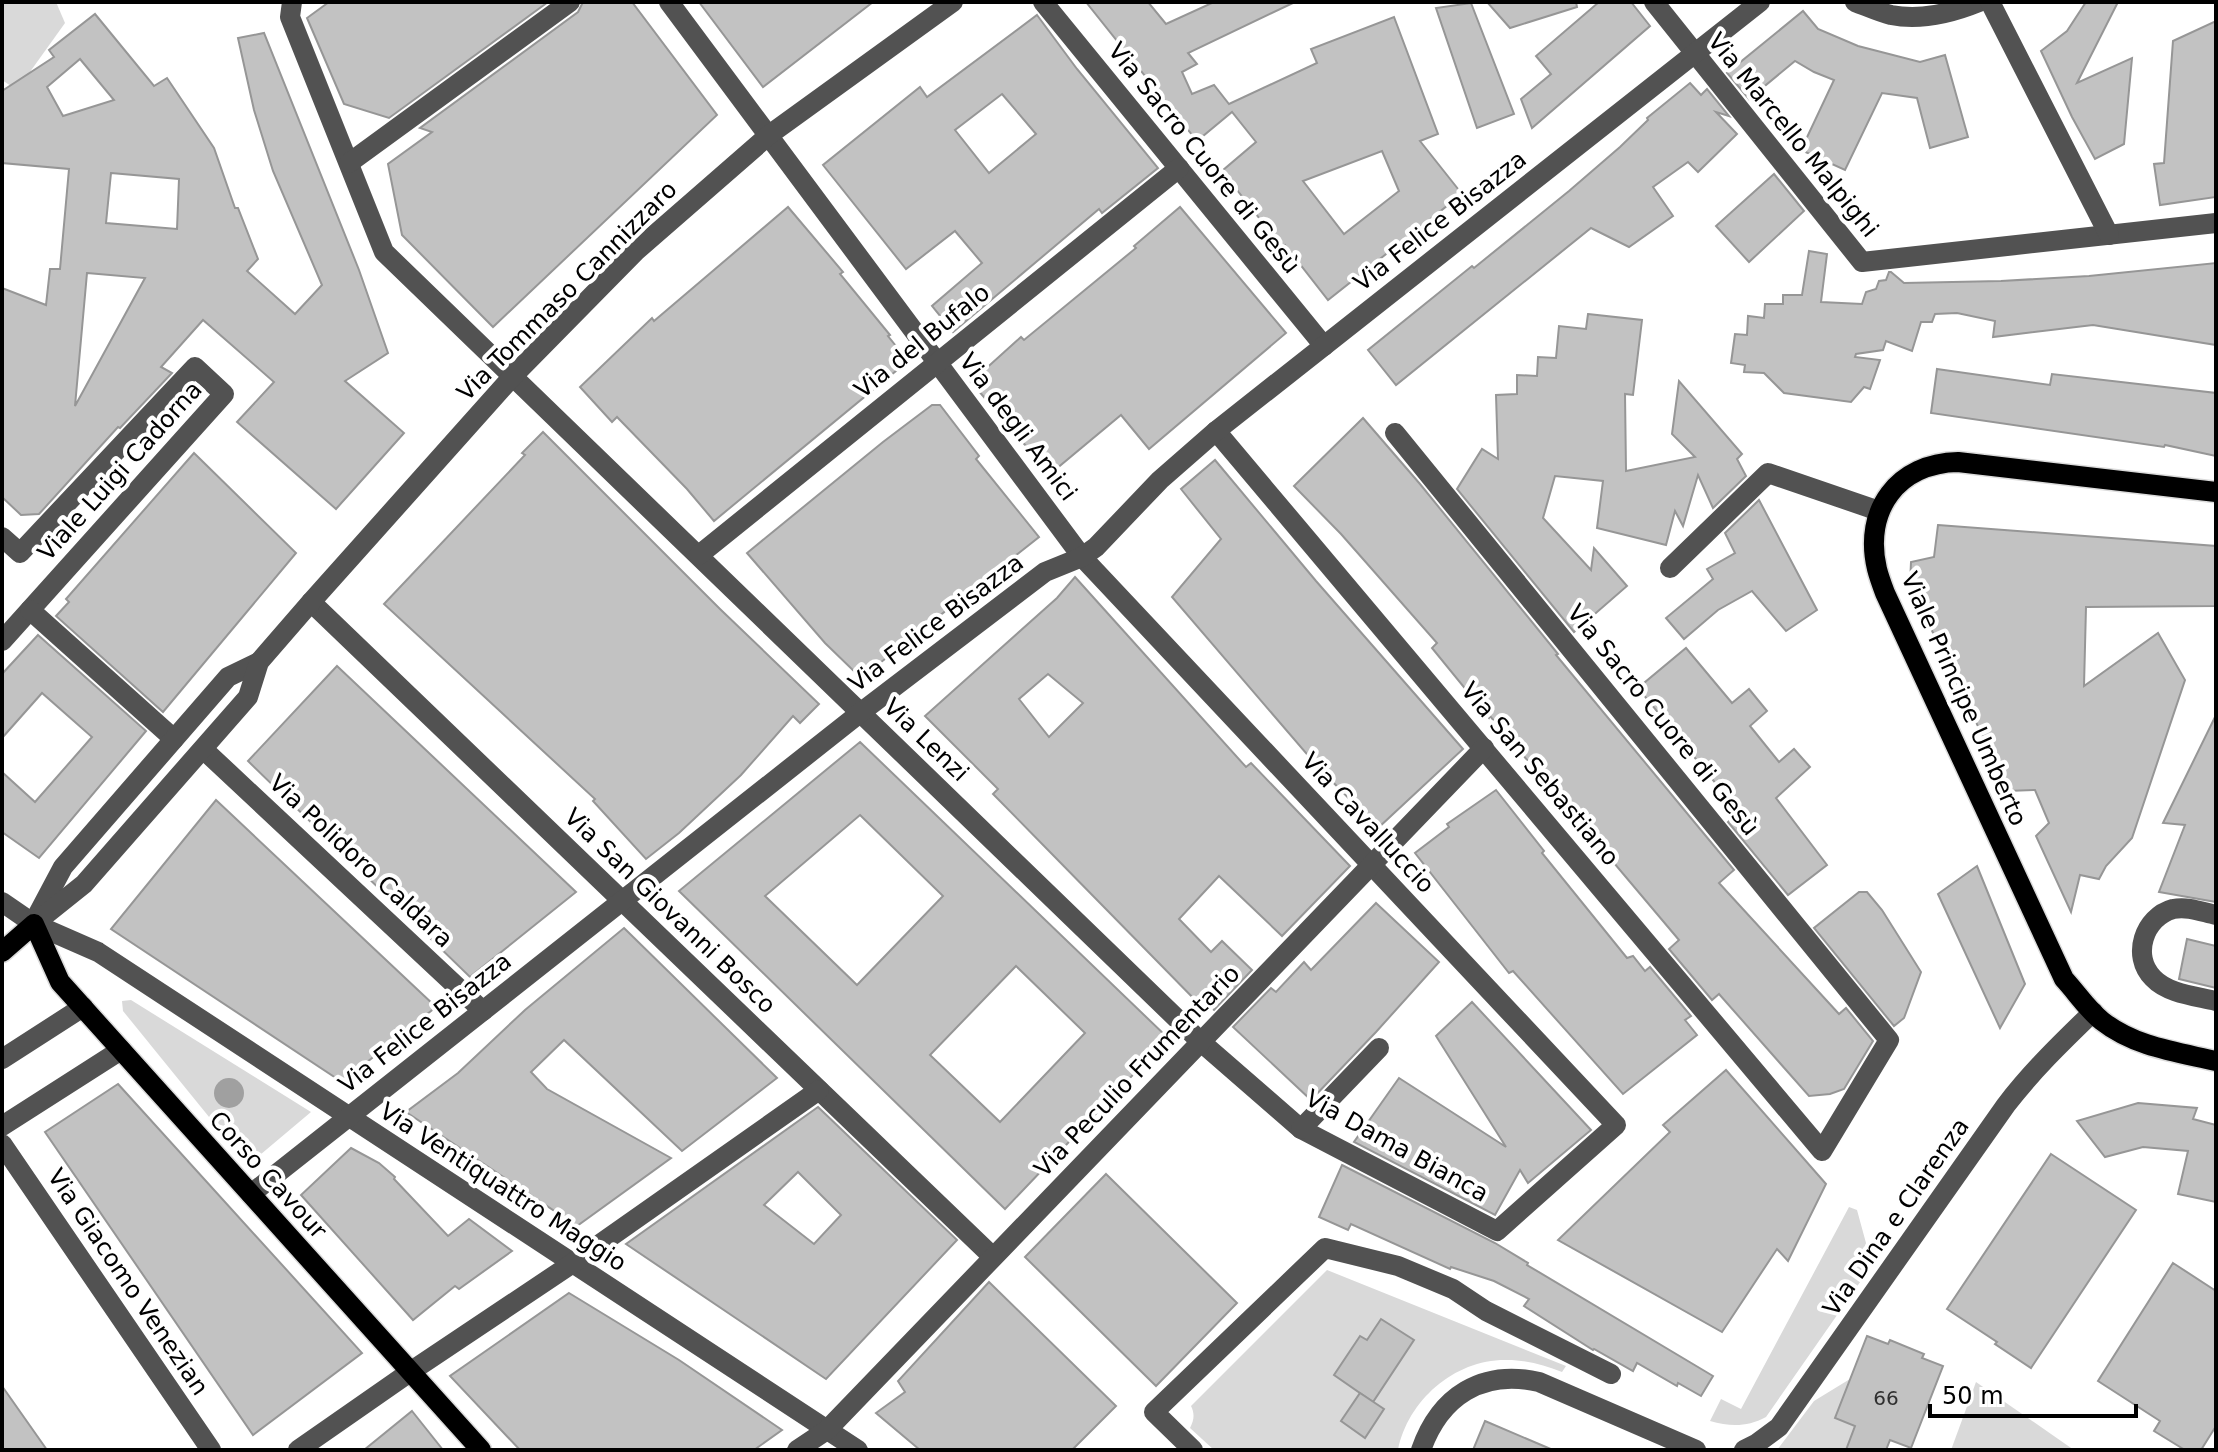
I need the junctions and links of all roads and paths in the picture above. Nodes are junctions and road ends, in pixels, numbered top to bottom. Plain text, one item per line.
1 (570, 2) edge
2 (669, 2) edge
3 (953, 2) edge
4 (1043, 2) edge
5 (1654, 2) edge
6 (1760, 2) edge
7 (1855, 2) edge
8 (1979, 2) edge
9 (1990, 2) edge
10 (291, 10) edge
11 (1695, 53) junction
12 (769, 135) junction
13 (349, 163) junction
14 (1179, 168) junction
15 (2216, 223) edge
16 (2109, 235) junction
17 (1324, 346) junction
18 (938, 362) junction
19 (513, 376) junction
20 (1216, 431) junction
21 (1395, 433) dead end
22 (2216, 492) edge
23 (1879, 511) junction
24 (2, 537) edge
25 (699, 555) junction
26 (1082, 557) junction
27 (1670, 568) dead end
28 (311, 602) junction
29 (30, 610) junction
30 (2, 641) edge
31 (259, 662) junction
32 (860, 713) junction
33 (174, 739) junction
34 (1484, 748) junction
35 (203, 749) junction
36 (1372, 864) junction
37 (622, 901) junction
38 (2, 902) edge
39 (2216, 915) edge
40 (34, 924) junction
41 (2, 952) edge
42 (2216, 1001) edge
43 (83, 1007) junction
44 (483, 1011) junction
45 (2093, 1012) junction
46 (1201, 1042) junction
47 (1379, 1048) dead end
48 (121, 1050) junction
49 (2, 1059) edge
50 (2216, 1061) edge
51 (819, 1090) junction
52 (348, 1117) junction
53 (2, 1126) edge
54 (1301, 1129) junction
55 (2, 1144) edge
56 (1822, 1151) joint
57 (251, 1194) junction
58 (1497, 1231) joint
59 (993, 1257) junction
60 (573, 1263) junction
61 (410, 1372) junction
62 (1611, 1374) dead end
63 (827, 1430) junction
64 (211, 1450) edge
65 (298, 1450) edge
66 (481, 1450) edge
67 (797, 1450) edge
68 (858, 1450) edge
69 (1193, 1450) edge
70 (1421, 1450) edge
71 (1696, 1450) edge
72 (1744, 1450) edge

1 - 13 street
2 - 12 street, Via degli Amici
3 - 12 street, Via Tommaso Cannizzaro
4 - 14 street, Via Sacro Cuore di Gesù
5 - 11 street, Via Marcello Malpighi
6 - 11 street, Via Felice Bisazza
7 - 8 street
9 - 16 street
10 - 13 street
11 - 16 street, Via Marcello Malpighi
11 - 17 street, Via Felice Bisazza
12 - 18 street, Via degli Amici
12 - 19 street, Via Tommaso Cannizzaro
13 - 19 street, Via Lenzi
14 - 17 street, Via Sacro Cuore di Gesù
14 - 18 street, Via del Bufalo
15 - 16 street
17 - 20 street, Via Felice Bisazza
18 - 25 street, Via del Bufalo
18 - 26 street, Via degli Amici
19 - 25 street, Via Lenzi
19 - 28 street, Via Tommaso Cannizzaro
20 - 26 street, Via Felice Bisazza
20 - 34 street, Via San Sebastiano
21 - 56 street, Via Sacro Cuore di Gesù
22 - 23 main road
23 - 27 street
23 - 45 main road, Viale Principe Umberto
24 - 29 street, Viale Luigi Cadorna
25 - 32 street, Via Lenzi
26 - 32 street, Via Felice Bisazza
26 - 36 street, Via Cavalluccio
28 - 31 street, Via Tommaso Cannizzaro
28 - 37 street, Via San Giovanni Bosco
29 - 30 street, Viale Luigi Cadorna
29 - 33 street
31 - 33 street, Via Tommaso Cannizzaro
31 - 35 street, Via Tommaso Cannizzaro
32 - 37 street, Via Felice Bisazza
32 - 46 street, Via Lenzi
33 - 40 street, Via Tommaso Cannizzaro
34 - 36 street, Via Peculio Frumentario
34 - 56 street, Via San Sebastiano
35 - 40 street, Via Tommaso Cannizzaro
35 - 44 street, Via Polidoro Caldara
36 - 46 street, Via Peculio Frumentario
36 - 58 street, Via Cavalluccio
37 - 44 street, Via Felice Bisazza
37 - 51 street, Via San Giovanni Bosco
38 - 40 street, Via Ventiquattro Maggio
39 - 42 street
40 - 41 main road, Via Tommaso Cannizzaro
40 - 43 main road, Corso Cavour
40 - 52 street, Via Ventiquattro Maggio
43 - 48 main road, Corso Cavour
43 - 49 street
44 - 52 street, Via Felice Bisazza
45 - 50 main road, Viale Principe Umberto
45 - 72 street, Via Dina e Clarenza
46 - 54 street, Via Dama Bianca
46 - 59 street, Via Peculio Frumentario
47 - 54 street
48 - 53 street
48 - 57 main road, Corso Cavour
51 - 59 street, Via San Giovanni Bosco
51 - 60 street
52 - 57 street, Via Felice Bisazza
52 - 60 street, Via Ventiquattro Maggio
54 - 58 street, Via Dama Bianca
55 - 64 street, Via Giacomo Venezian
57 - 61 main road, Corso Cavour
59 - 63 street, Via Peculio Frumentario
60 - 61 street
60 - 63 street, Via Ventiquattro Maggio
61 - 65 street
61 - 66 main road, Corso Cavour
62 - 69 street
63 - 67 street, Via Peculio Frumentario
63 - 68 street, Via Ventiquattro Maggio
70 - 71 street

